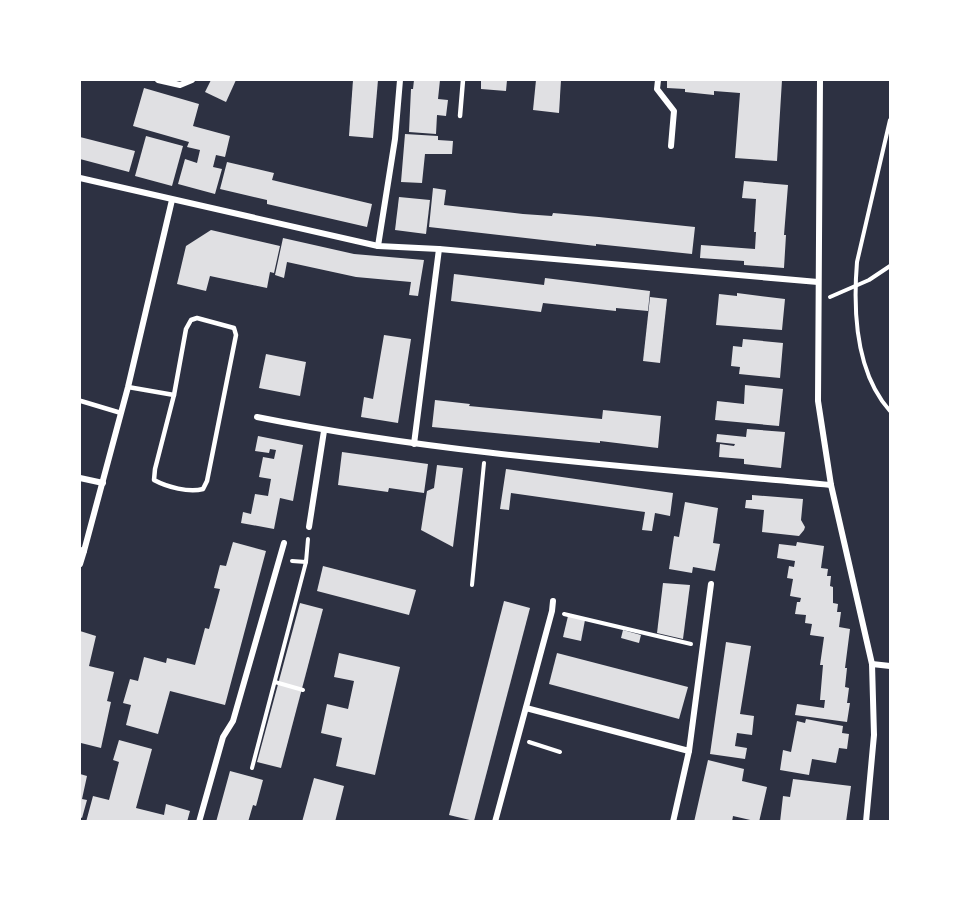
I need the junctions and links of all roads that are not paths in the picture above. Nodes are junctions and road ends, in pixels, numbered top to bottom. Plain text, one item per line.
1 (159, 80) edge
2 (192, 80) edge
3 (400, 80) edge
4 (463, 80) edge
5 (658, 80) edge
6 (820, 80) edge
7 (460, 116) dead end
8 (671, 146) dead end
9 (80, 178) edge
10 (172, 200) junction
11 (378, 246) junction
12 (439, 249) junction
13 (818, 282) junction
14 (128, 387) junction
15 (174, 396) junction
16 (81, 401) edge
17 (121, 413) junction
18 (257, 417) dead end
19 (324, 430) junction
20 (414, 444) junction
21 (80, 478) edge
22 (103, 483) junction
23 (831, 485) junction
24 (309, 527) road end
25 (284, 543) dead end
26 (82, 551) edge
27 (80, 564) edge
28 (711, 584) dead end
29 (553, 602) dead end
30 (872, 663) junction
31 (891, 666) edge
32 (526, 708) junction
33 (688, 751) junction
34 (199, 822) edge
35 (495, 822) edge
36 (673, 822) edge
37 (866, 822) edge

1 - 2 street
3 - 11 street
4 - 7 lane
5 - 8 street
6 - 13 street
9 - 10 street
10 - 11 street
10 - 14 street
11 - 12 street
12 - 13 street
12 - 20 street
13 - 23 street
14 - 15 lane
14 - 17 street
15 - 15 lane
16 - 17 lane
17 - 22 street
18 - 19 street
19 - 20 street
19 - 24 street
20 - 23 street
21 - 22 street
22 - 26 street
23 - 30 street
25 - 34 street
26 - 27 street
28 - 33 street
29 - 32 street
30 - 31 street
30 - 37 street
32 - 33 street
32 - 35 street
33 - 36 street

